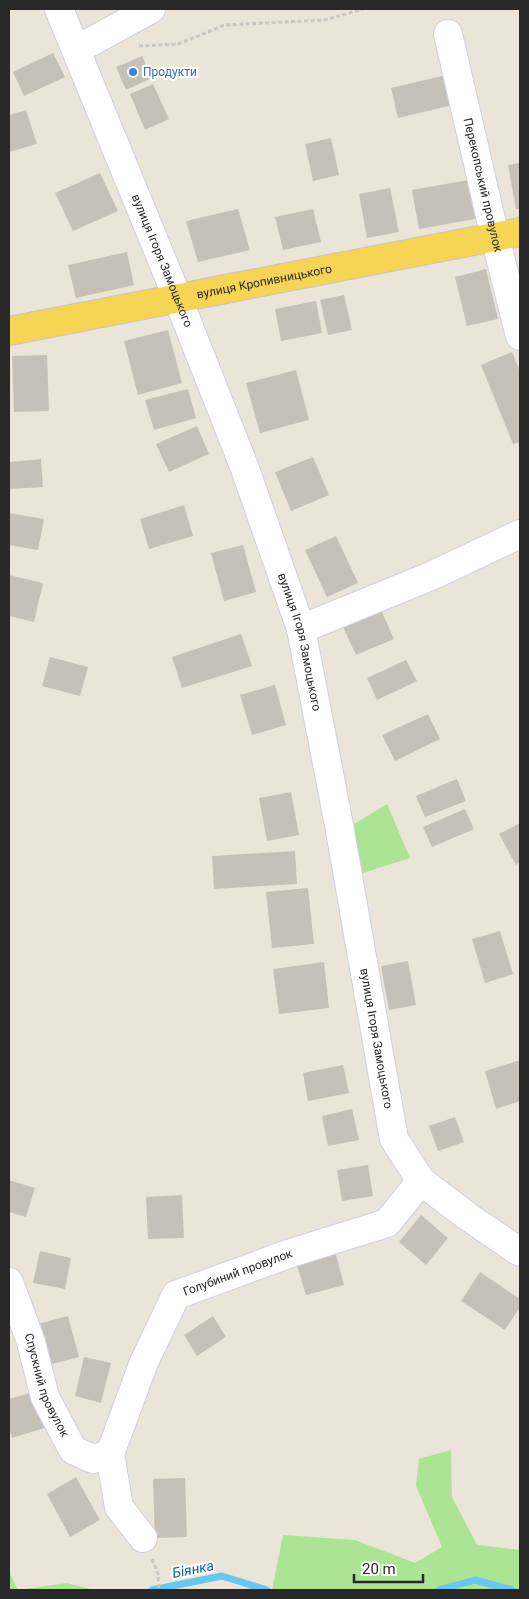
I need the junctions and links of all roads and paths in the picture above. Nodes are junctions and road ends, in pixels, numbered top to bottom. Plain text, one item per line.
1 (59, 9) edge
2 (151, 9) edge
3 (363, 9) edge
4 (448, 34) dead end
5 (132, 46) dead end
6 (76, 50) junction
7 (508, 234) edge
8 (178, 299) junction
9 (9, 331) edge
10 (520, 336) edge
11 (520, 534) edge
12 (301, 629) junction
13 (421, 1181) junction
14 (520, 1252) edge
15 (9, 1282) edge
16 (110, 1454) junction
17 (142, 1538) dead end
18 (158, 1574) dead end
19 (159, 1590) edge

1 - 6 street, вулиця Ігоря Замоцького
2 - 6 street
3 - 5 path
4 - 7 street, Перекопський провулок
6 - 8 street, вулиця Ігоря Замоцького
7 - 8 main road, вулиця Кропивницького
7 - 10 street, Перекопський провулок
8 - 9 main road, вулиця Кропивницького
8 - 12 street, вулиця Ігоря Замоцького
11 - 12 street
12 - 13 street, вулиця Ігоря Замоцького
13 - 14 street, вулиця Ігоря Замоцького
13 - 16 street, Голубиний провулок
15 - 16 street, Спускний провулок
16 - 17 street, Голубиний провулок
18 - 19 path

